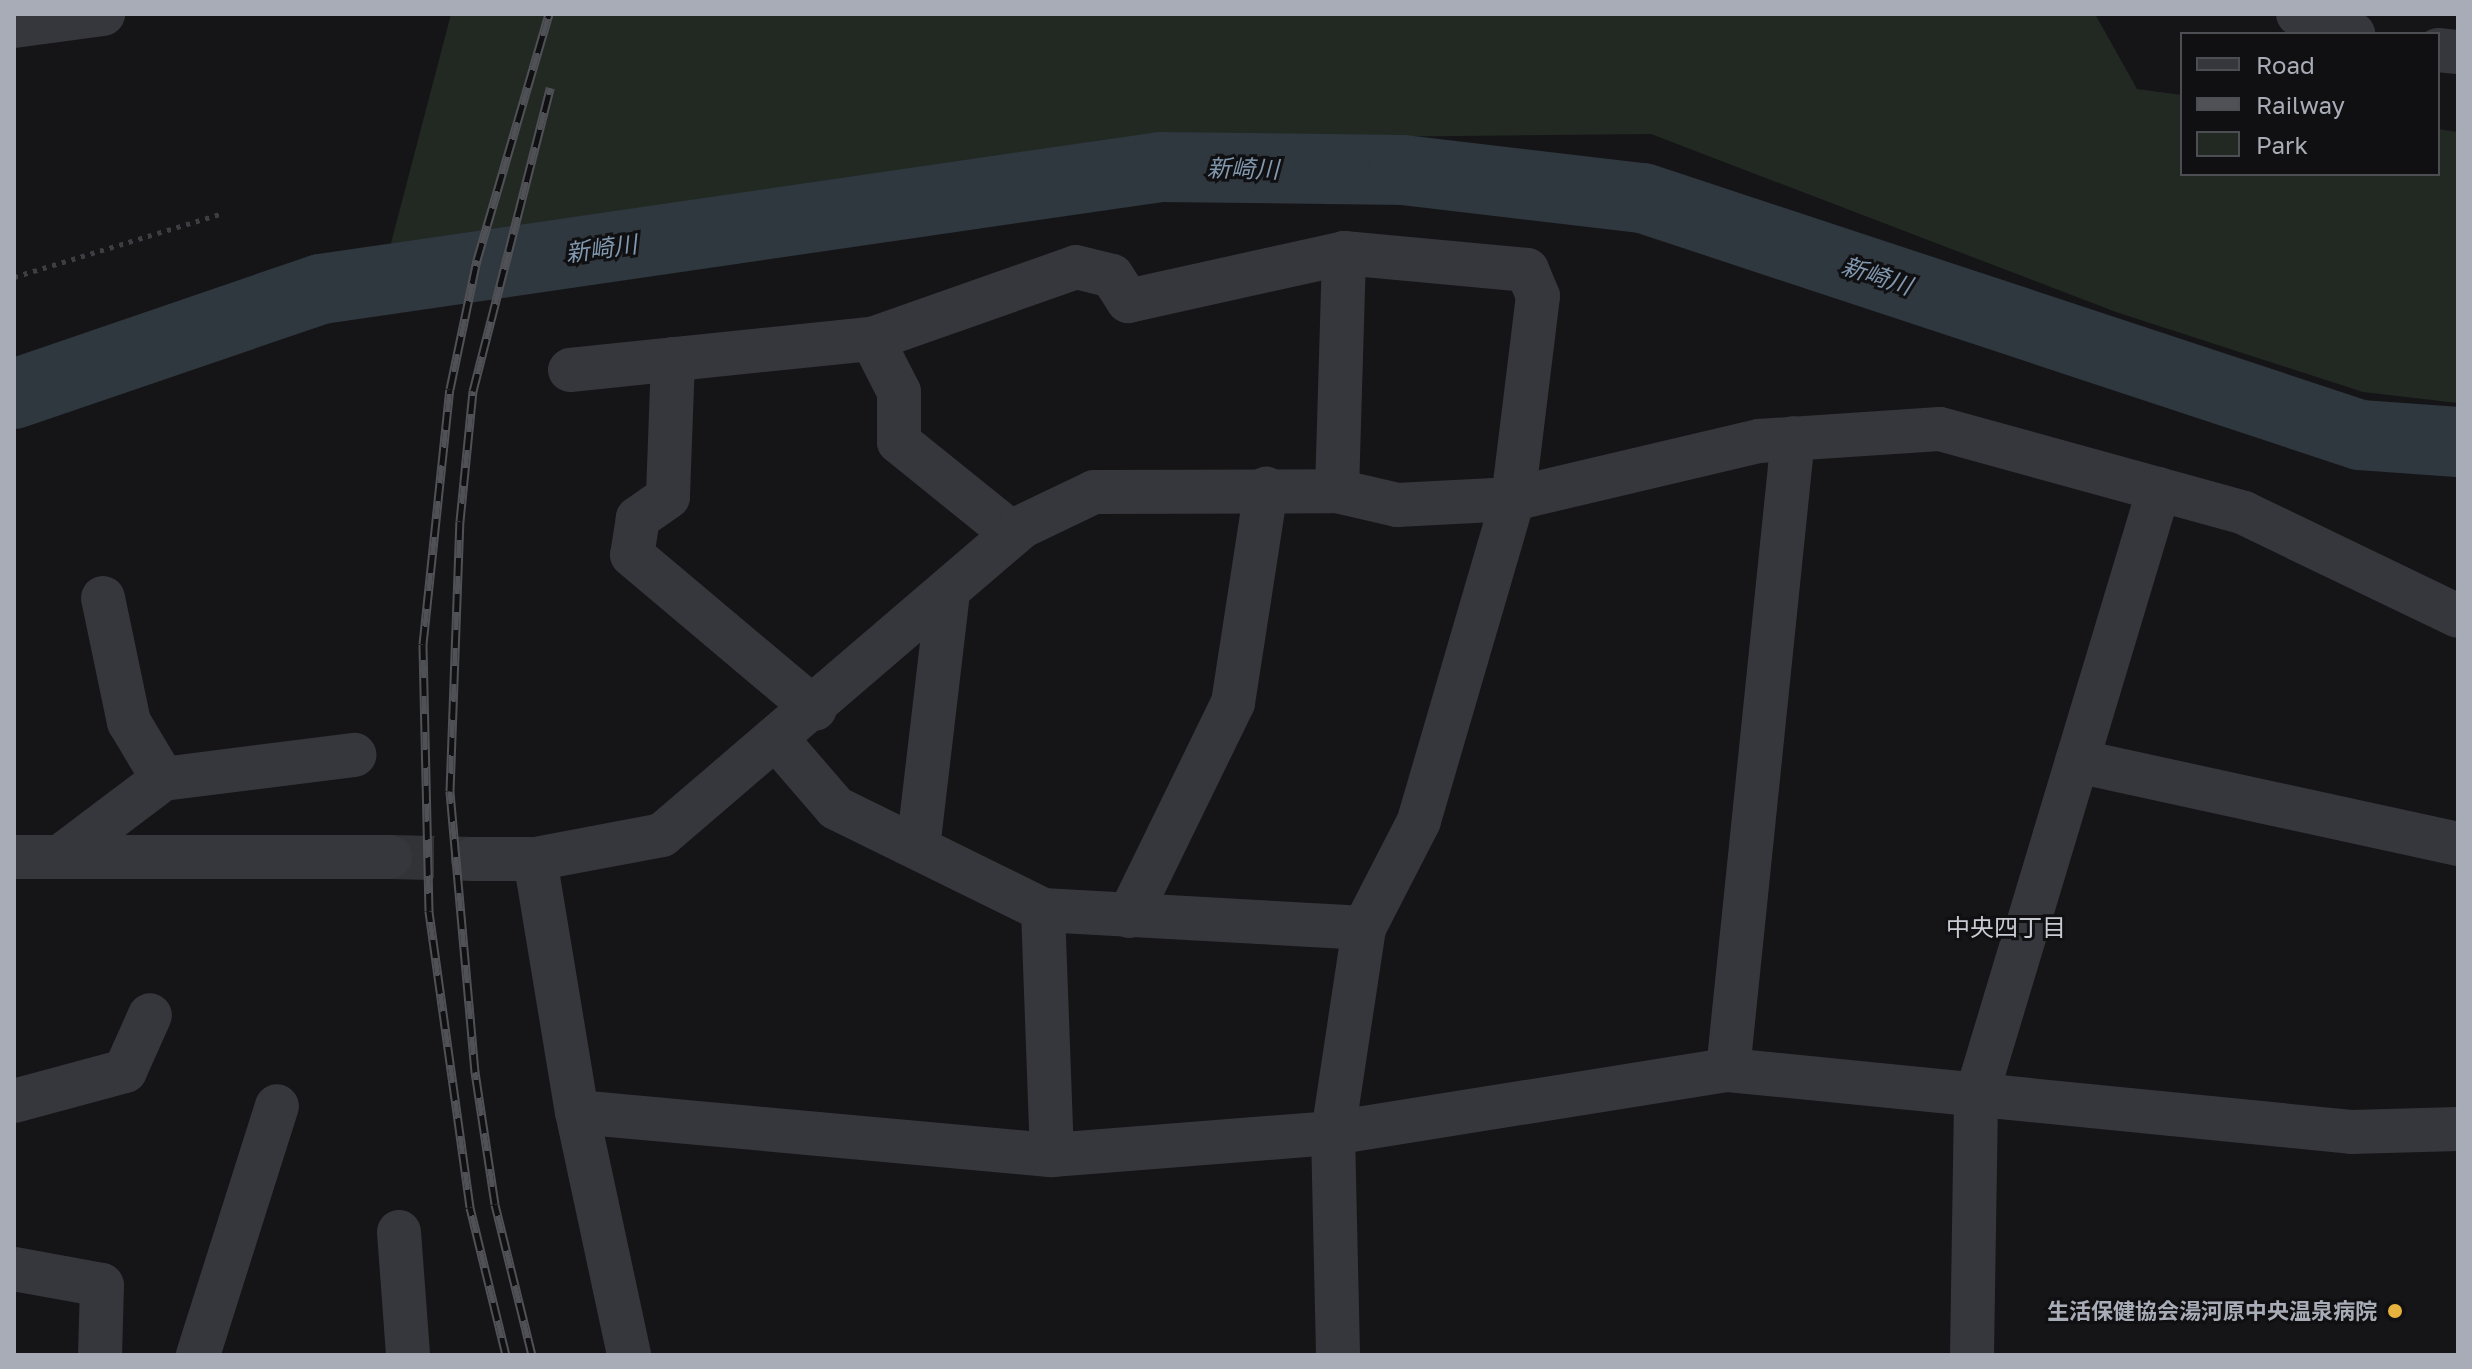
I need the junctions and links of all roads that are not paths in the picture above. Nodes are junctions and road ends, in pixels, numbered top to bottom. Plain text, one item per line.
1 (103, 14) edge
2 (2298, 14) edge
3 (14, 26) edge
4 (2348, 32) edge
5 (1344, 253) junction
6 (872, 339) junction
7 (673, 359) junction
8 (570, 370) dead end
9 (1793, 438) junction
10 (1266, 489) junction
11 (2159, 489) junction
12 (1337, 491) junction
13 (1513, 499) junction
14 (1013, 534) junction
15 (948, 592) junction
16 (103, 598) dead end
17 (2458, 616) edge
18 (815, 709) junction
19 (779, 742) junction
20 (354, 755) dead end
21 (2077, 761) junction
22 (163, 779) junction
23 (2458, 844) edge
24 (918, 848) junction
25 (61, 856) junction
26 (14, 857) edge
27 (390, 857) tunnel mouth
28 (473, 859) tunnel mouth
29 (535, 859) junction
30 (1043, 910) junction
31 (1129, 916) junction
32 (1364, 928) junction
33 (150, 1015) dead end
34 (1728, 1070) junction
35 (1976, 1097) junction
36 (14, 1101) edge
37 (277, 1106) dead end
38 (577, 1112) junction
39 (2458, 1129) edge
40 (1333, 1133) junction
41 (1052, 1155) junction
42 (399, 1232) dead end
43 (14, 1269) edge
44 (100, 1355) edge
45 (198, 1355) edge
46 (408, 1355) edge
47 (629, 1355) edge
48 (1338, 1355) edge
49 (1972, 1355) edge

1 - 3 street
2 - 4 street
5 - 6 street
5 - 12 street
5 - 13 street
6 - 7 street
6 - 14 street
7 - 8 street
7 - 18 street
9 - 11 street
9 - 13 street
9 - 34 street
10 - 12 street
10 - 14 street
10 - 31 street
11 - 17 street
11 - 21 street
12 - 13 street
13 - 32 street
14 - 15 street
15 - 18 street
15 - 24 street
16 - 22 street
18 - 19 street
19 - 24 street
19 - 29 street
20 - 22 street
21 - 23 street
21 - 35 street
22 - 25 street
24 - 30 street
25 - 26 street
25 - 27 street
28 - 29 street
29 - 38 street
30 - 31 street
30 - 41 street
31 - 32 street
32 - 40 street
33 - 36 street
34 - 35 street
34 - 40 street
35 - 39 street
35 - 49 street
37 - 45 street
38 - 41 street
38 - 47 street
40 - 41 street
40 - 48 street
42 - 46 street
43 - 44 street

